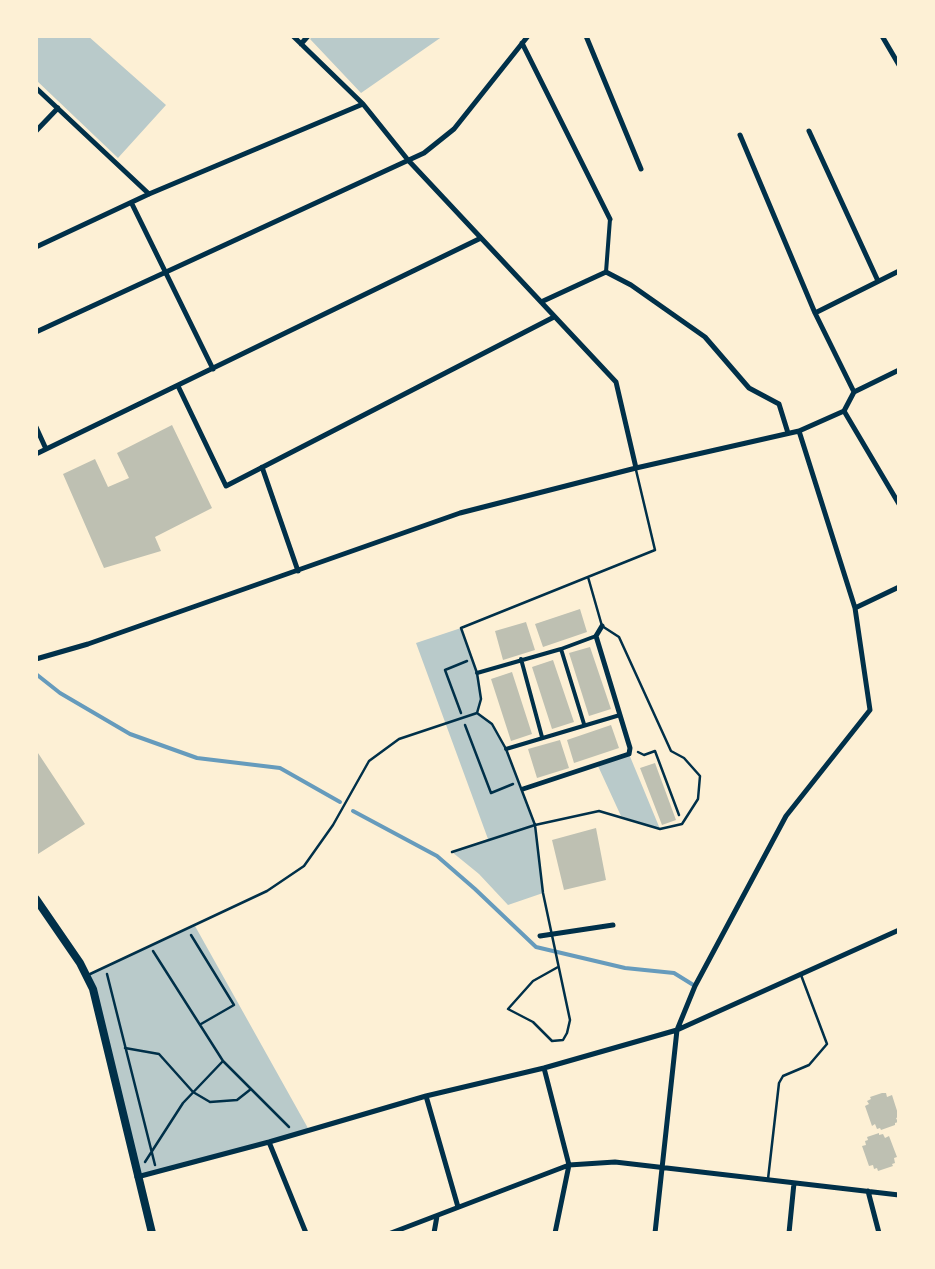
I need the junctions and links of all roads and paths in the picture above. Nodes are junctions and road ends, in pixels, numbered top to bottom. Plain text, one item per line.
1 (293, 36) edge
2 (308, 36) edge
3 (528, 36) edge
4 (586, 36) edge
5 (882, 36) edge
6 (522, 43) junction
7 (301, 44) junction
8 (899, 65) edge
9 (36, 88) edge
10 (362, 104) junction
11 (58, 108) junction
12 (36, 131) edge
13 (809, 132) dead end
14 (740, 135) dead end
15 (408, 160) junction
16 (641, 169) dead end
17 (150, 194) junction
18 (132, 204) junction
19 (610, 219) joint
20 (481, 238) junction
21 (36, 247) edge
22 (165, 271) junction
23 (606, 272) junction
24 (899, 272) edge
25 (878, 281) junction
26 (541, 302) junction
27 (815, 313) junction
28 (554, 317) junction
29 (36, 332) edge
30 (213, 369) junction
31 (899, 370) edge
32 (178, 386) junction
33 (854, 392) junction
34 (844, 411) junction
35 (36, 427) edge
36 (799, 431) junction
37 (788, 433) junction
38 (46, 449) junction
39 (36, 454) edge
40 (262, 468) junction
41 (636, 468) junction
42 (899, 504) edge
43 (298, 571) junction
44 (588, 577) junction
45 (899, 587) edge
46 (855, 608) junction
47 (602, 626) junction
48 (596, 636) junction
49 (561, 649) junction
50 (36, 659) edge
51 (472, 659) junction
52 (521, 659) junction
53 (477, 673) junction
54 (478, 713) junction
55 (620, 715) junction
56 (463, 718) junction
57 (584, 724) junction
58 (542, 737) junction
59 (630, 748) junction
60 (506, 749) junction
61 (520, 782) junction
62 (523, 789) junction
63 (682, 824) junction
64 (535, 825) junction
65 (452, 852) dead end
66 (36, 899) edge
67 (613, 925) dead end
68 (188, 929) junction
69 (899, 930) edge
70 (553, 934) junction
71 (540, 936) dead end
72 (149, 945) junction
73 (558, 967) junction
74 (104, 968) junction
75 (801, 974) junction
76 (87, 976) junction
77 (201, 1024) junction
78 (677, 1030) junction
79 (125, 1048) junction
80 (223, 1061) junction
81 (544, 1068) junction
82 (251, 1089) junction
83 (193, 1092) junction
84 (426, 1096) junction
85 (296, 1134) junction
86 (268, 1142) junction
87 (151, 1151) junction
88 (569, 1165) junction
89 (662, 1169) junction
90 (156, 1172) junction
91 (137, 1177) junction
92 (768, 1180) junction
93 (794, 1184) junction
94 (868, 1191) junction
95 (899, 1195) edge
96 (458, 1207) junction
97 (437, 1216) junction
98 (152, 1233) edge
99 (306, 1233) edge
100 (391, 1233) edge
101 (434, 1233) edge
102 (555, 1233) edge
103 (655, 1233) edge
104 (788, 1233) edge
105 (879, 1233) edge

1 - 7 street
2 - 7 street
3 - 6 street
4 - 16 street
5 - 8 street
6 - 15 street
6 - 19 street
7 - 10 street
9 - 11 street
10 - 15 street
10 - 17 street
11 - 12 street
11 - 17 street
13 - 25 street
14 - 27 street
15 - 20 street
15 - 22 street
17 - 18 street
18 - 21 street
18 - 22 street
19 - 23 street
20 - 26 street
20 - 30 street
22 - 29 street
22 - 30 street
23 - 26 street
23 - 37 street
24 - 25 street
25 - 27 street
26 - 28 street
27 - 33 street
28 - 40 street
28 - 41 street
30 - 32 street
31 - 33 street
32 - 38 street
32 - 40 street
33 - 34 street
34 - 36 street
34 - 42 street
35 - 38 street
36 - 37 street
36 - 46 street
37 - 41 street
38 - 39 street
40 - 43 street
41 - 43 street
41 - 44 lane
43 - 50 street
44 - 47 lane
44 - 51 lane
45 - 46 street
46 - 78 street
47 - 48 street
47 - 63 lane
48 - 49 street
48 - 55 street
49 - 52 street
49 - 57 street
51 - 53 lane
51 - 56 path
52 - 53 street
52 - 58 street
53 - 54 lane
54 - 56 lane
54 - 60 lane
55 - 57 street
55 - 59 street
56 - 61 path
56 - 68 lane
57 - 58 street
58 - 60 street
59 - 62 street
59 - 63 path
60 - 61 lane
61 - 62 lane
62 - 64 lane
63 - 64 lane
64 - 65 lane
64 - 70 lane
66 - 76 main road
67 - 70 street
68 - 72 lane
68 - 77 path
69 - 75 street
70 - 71 street
70 - 73 lane
72 - 74 lane
72 - 77 path
73 - 73 lane
74 - 76 lane
74 - 79 path
75 - 78 street
75 - 92 lane
76 - 91 main road
77 - 80 path
78 - 81 street
78 - 89 street
79 - 83 path
79 - 87 path
80 - 82 path
80 - 83 path
81 - 84 street
81 - 88 street
82 - 83 path
82 - 85 path
83 - 87 path
84 - 85 street
84 - 96 street
85 - 86 street
86 - 90 street
86 - 99 street
87 - 90 path
87 - 91 path
88 - 89 street
88 - 96 street
88 - 102 street
89 - 92 street
89 - 103 street
90 - 91 street
91 - 98 main road
92 - 93 street
93 - 94 street
93 - 104 street
94 - 95 street
94 - 105 street
96 - 97 street
97 - 100 street
97 - 101 street

